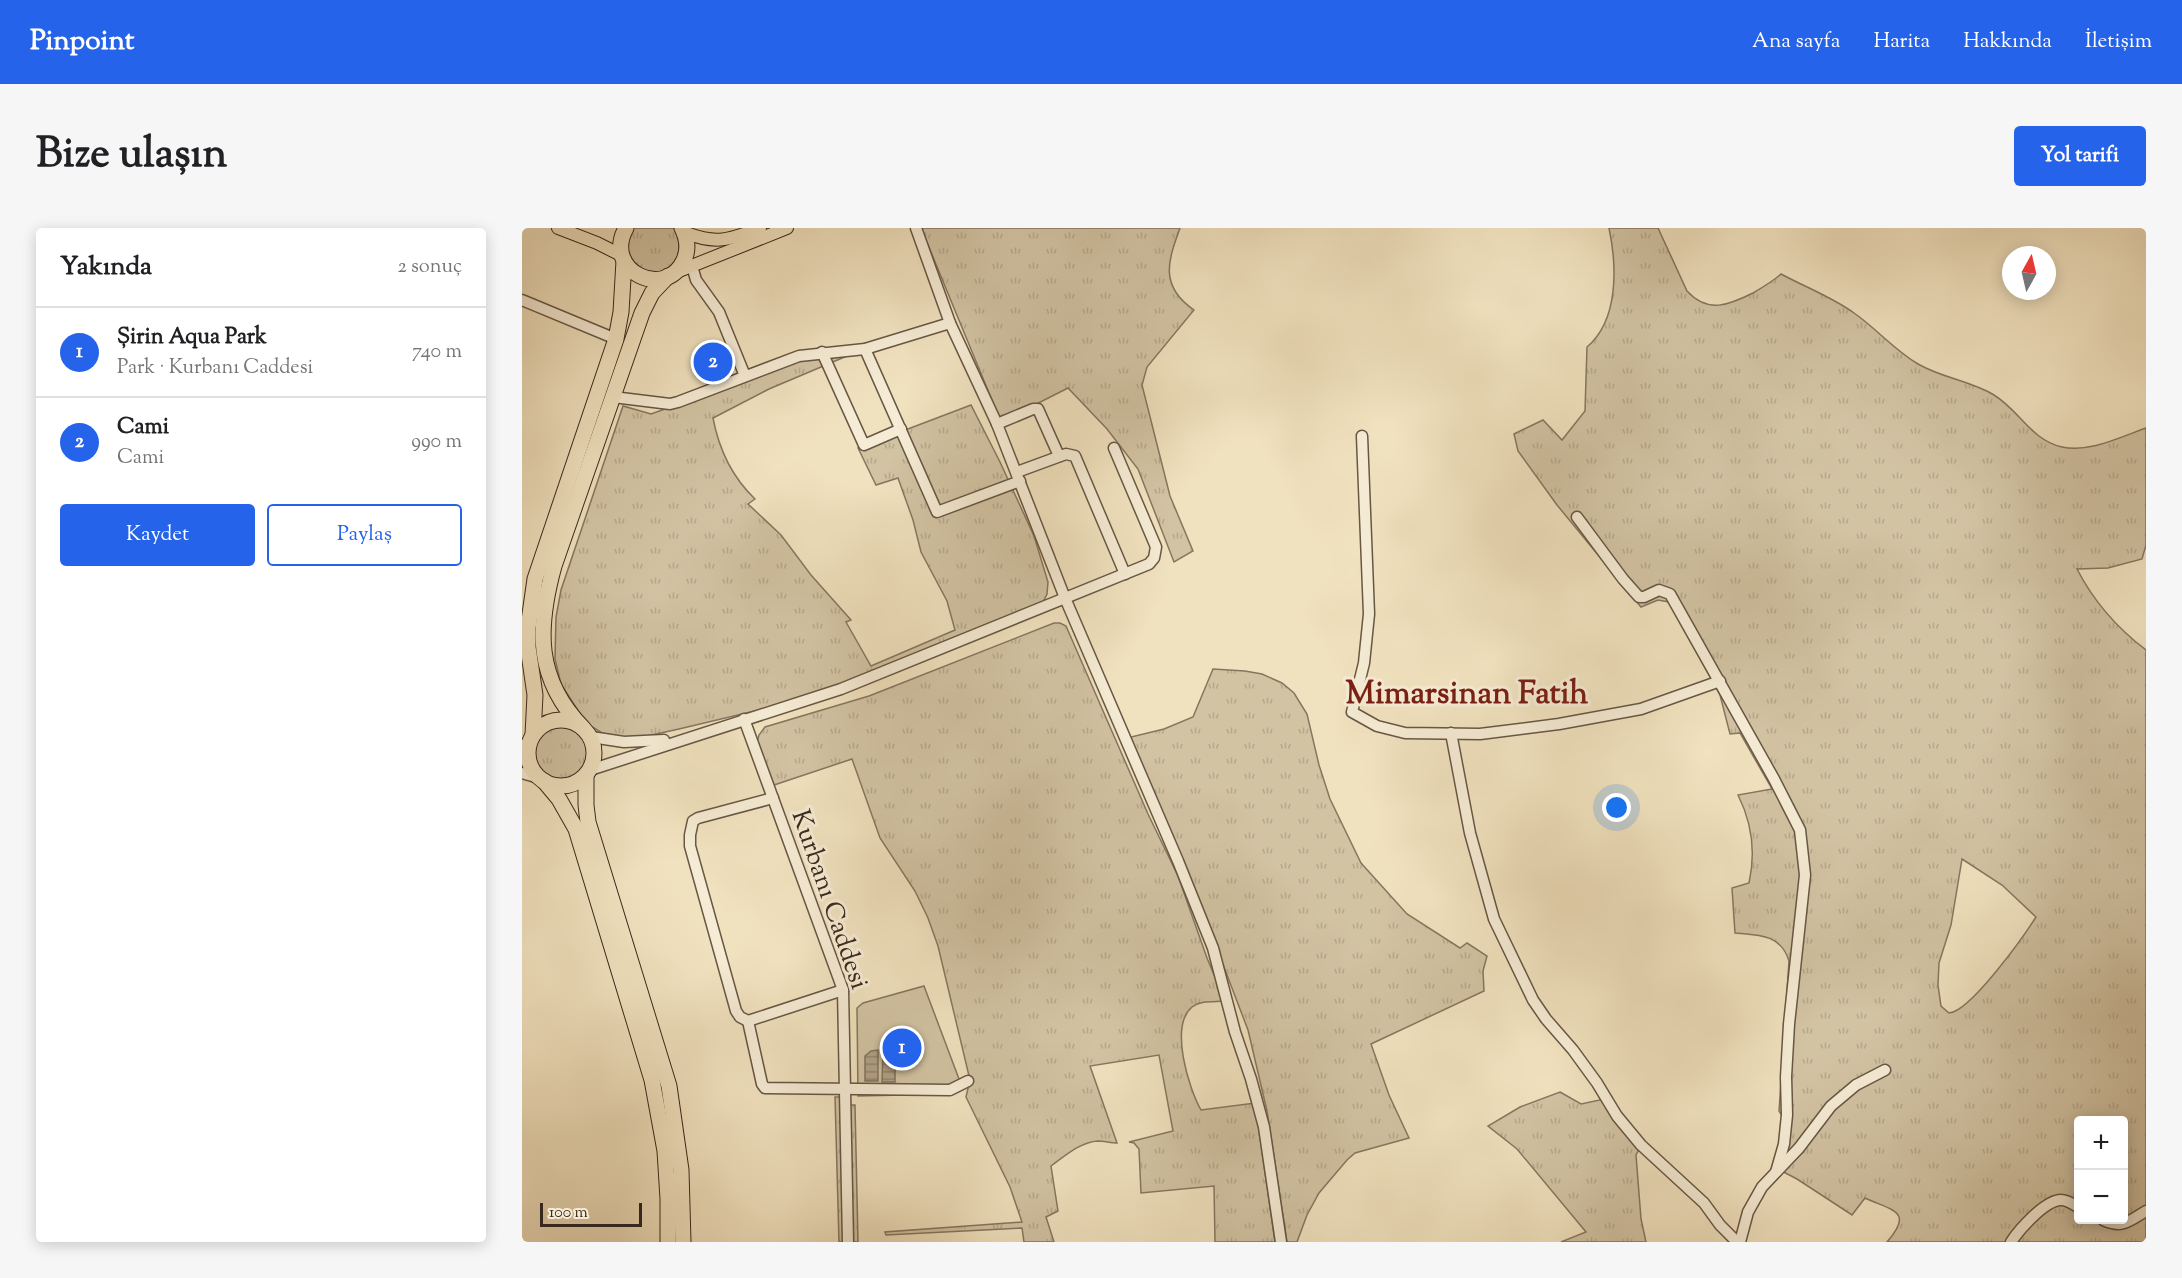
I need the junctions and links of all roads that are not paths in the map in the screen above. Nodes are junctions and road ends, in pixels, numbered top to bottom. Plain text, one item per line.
1 (558, 228) edge
2 (626, 228) edge
3 (760, 228) edge
4 (787, 228) edge
5 (916, 228) edge
6 (683, 230) edge
7 (622, 258) junction
8 (692, 266) junction
9 (671, 275) junction
10 (522, 300) edge
11 (950, 323) junction
12 (616, 339) junction
13 (866, 349) junction
14 (822, 352) junction
15 (746, 376) junction
16 (613, 397) junction
17 (997, 424) junction
18 (900, 429) junction
19 (1362, 436) dead end
20 (1114, 448) dead end
21 (1059, 456) junction
22 (1018, 476) junction
23 (1577, 517) dead end
24 (1125, 574) junction
25 (1065, 598) junction
26 (1720, 681) junction
27 (744, 719) junction
28 (587, 732) junction
29 (1450, 734) junction
30 (682, 739) junction
31 (528, 741) edge
32 (588, 772) junction
33 (522, 773) edge
34 (542, 779) junction
35 (773, 798) junction
36 (843, 990) junction
37 (748, 1021) junction
38 (1886, 1070) dead end
39 (968, 1081) dead end
40 (844, 1089) junction
41 (1776, 1172) junction
42 (2074, 1205) edge
43 (2146, 1211) edge
44 (2128, 1223) edge
45 (668, 1242) edge
46 (682, 1242) edge
47 (848, 1242) edge
48 (1281, 1242) edge
49 (1738, 1242) edge
50 (2011, 1242) edge

1 - 7 main road
2 - 7 highway
3 - 6 main road
4 - 8 main road
5 - 11 street
6 - 9 highway
7 - 9 highway
7 - 12 highway
8 - 9 main road
8 - 15 street
9 - 16 highway
10 - 12 street
11 - 13 street
11 - 17 street
12 - 31 highway
13 - 14 street
13 - 18 street
14 - 15 street
14 - 18 street
15 - 16 street
16 - 28 highway
17 - 21 street
17 - 22 street
18 - 22 street
19 - 29 street
20 - 24 street
21 - 22 street
21 - 24 street
22 - 25 street
23 - 26 street
24 - 25 street
25 - 27 street
25 - 48 street
26 - 29 street
26 - 41 street
27 - 30 street
27 - 35 street, Kurbanı Caddesi
28 - 30 street
28 - 31 highway
28 - 32 highway
29 - 49 street
30 - 32 street
31 - 34 highway
32 - 34 highway
32 - 46 highway
33 - 34 street
34 - 45 highway
35 - 36 street, Kurbanı Caddesi
35 - 37 street
36 - 37 street
36 - 40 street, Kurbanı Caddesi
37 - 40 street
38 - 41 street
39 - 40 street
40 - 47 street, Kurbanı Caddesi
41 - 49 street
42 - 50 street
43 - 44 street

